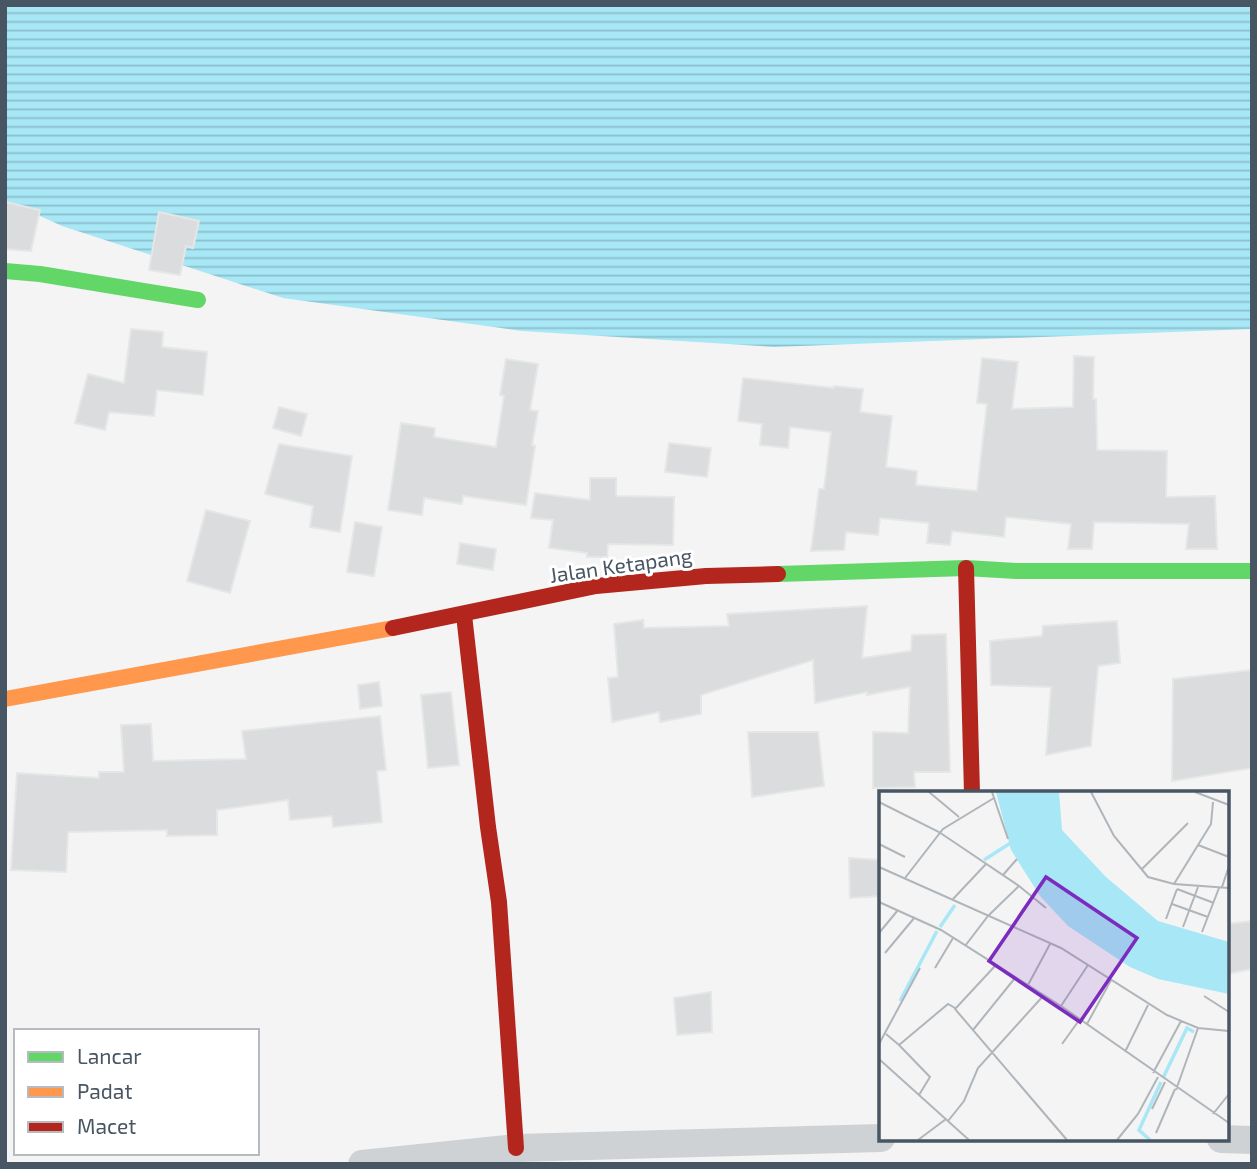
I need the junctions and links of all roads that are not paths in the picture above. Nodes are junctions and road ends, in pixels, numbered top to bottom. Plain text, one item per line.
1 (5, 271) edge
2 (198, 300) dead end
3 (966, 568) junction
4 (1252, 571) edge
5 (464, 615) junction
6 (5, 699) edge
7 (972, 791) edge
8 (879, 1138) edge
9 (516, 1148) junction
10 (734, 1153) edge
11 (362, 1164) edge

1 - 2 main road
3 - 4 main road, Jalan Ketapang
3 - 5 main road, Jalan Ketapang
3 - 7 main road
5 - 6 main road, Jalan Ketapang
5 - 9 main road
8 - 10 street
9 - 10 street
9 - 11 street

